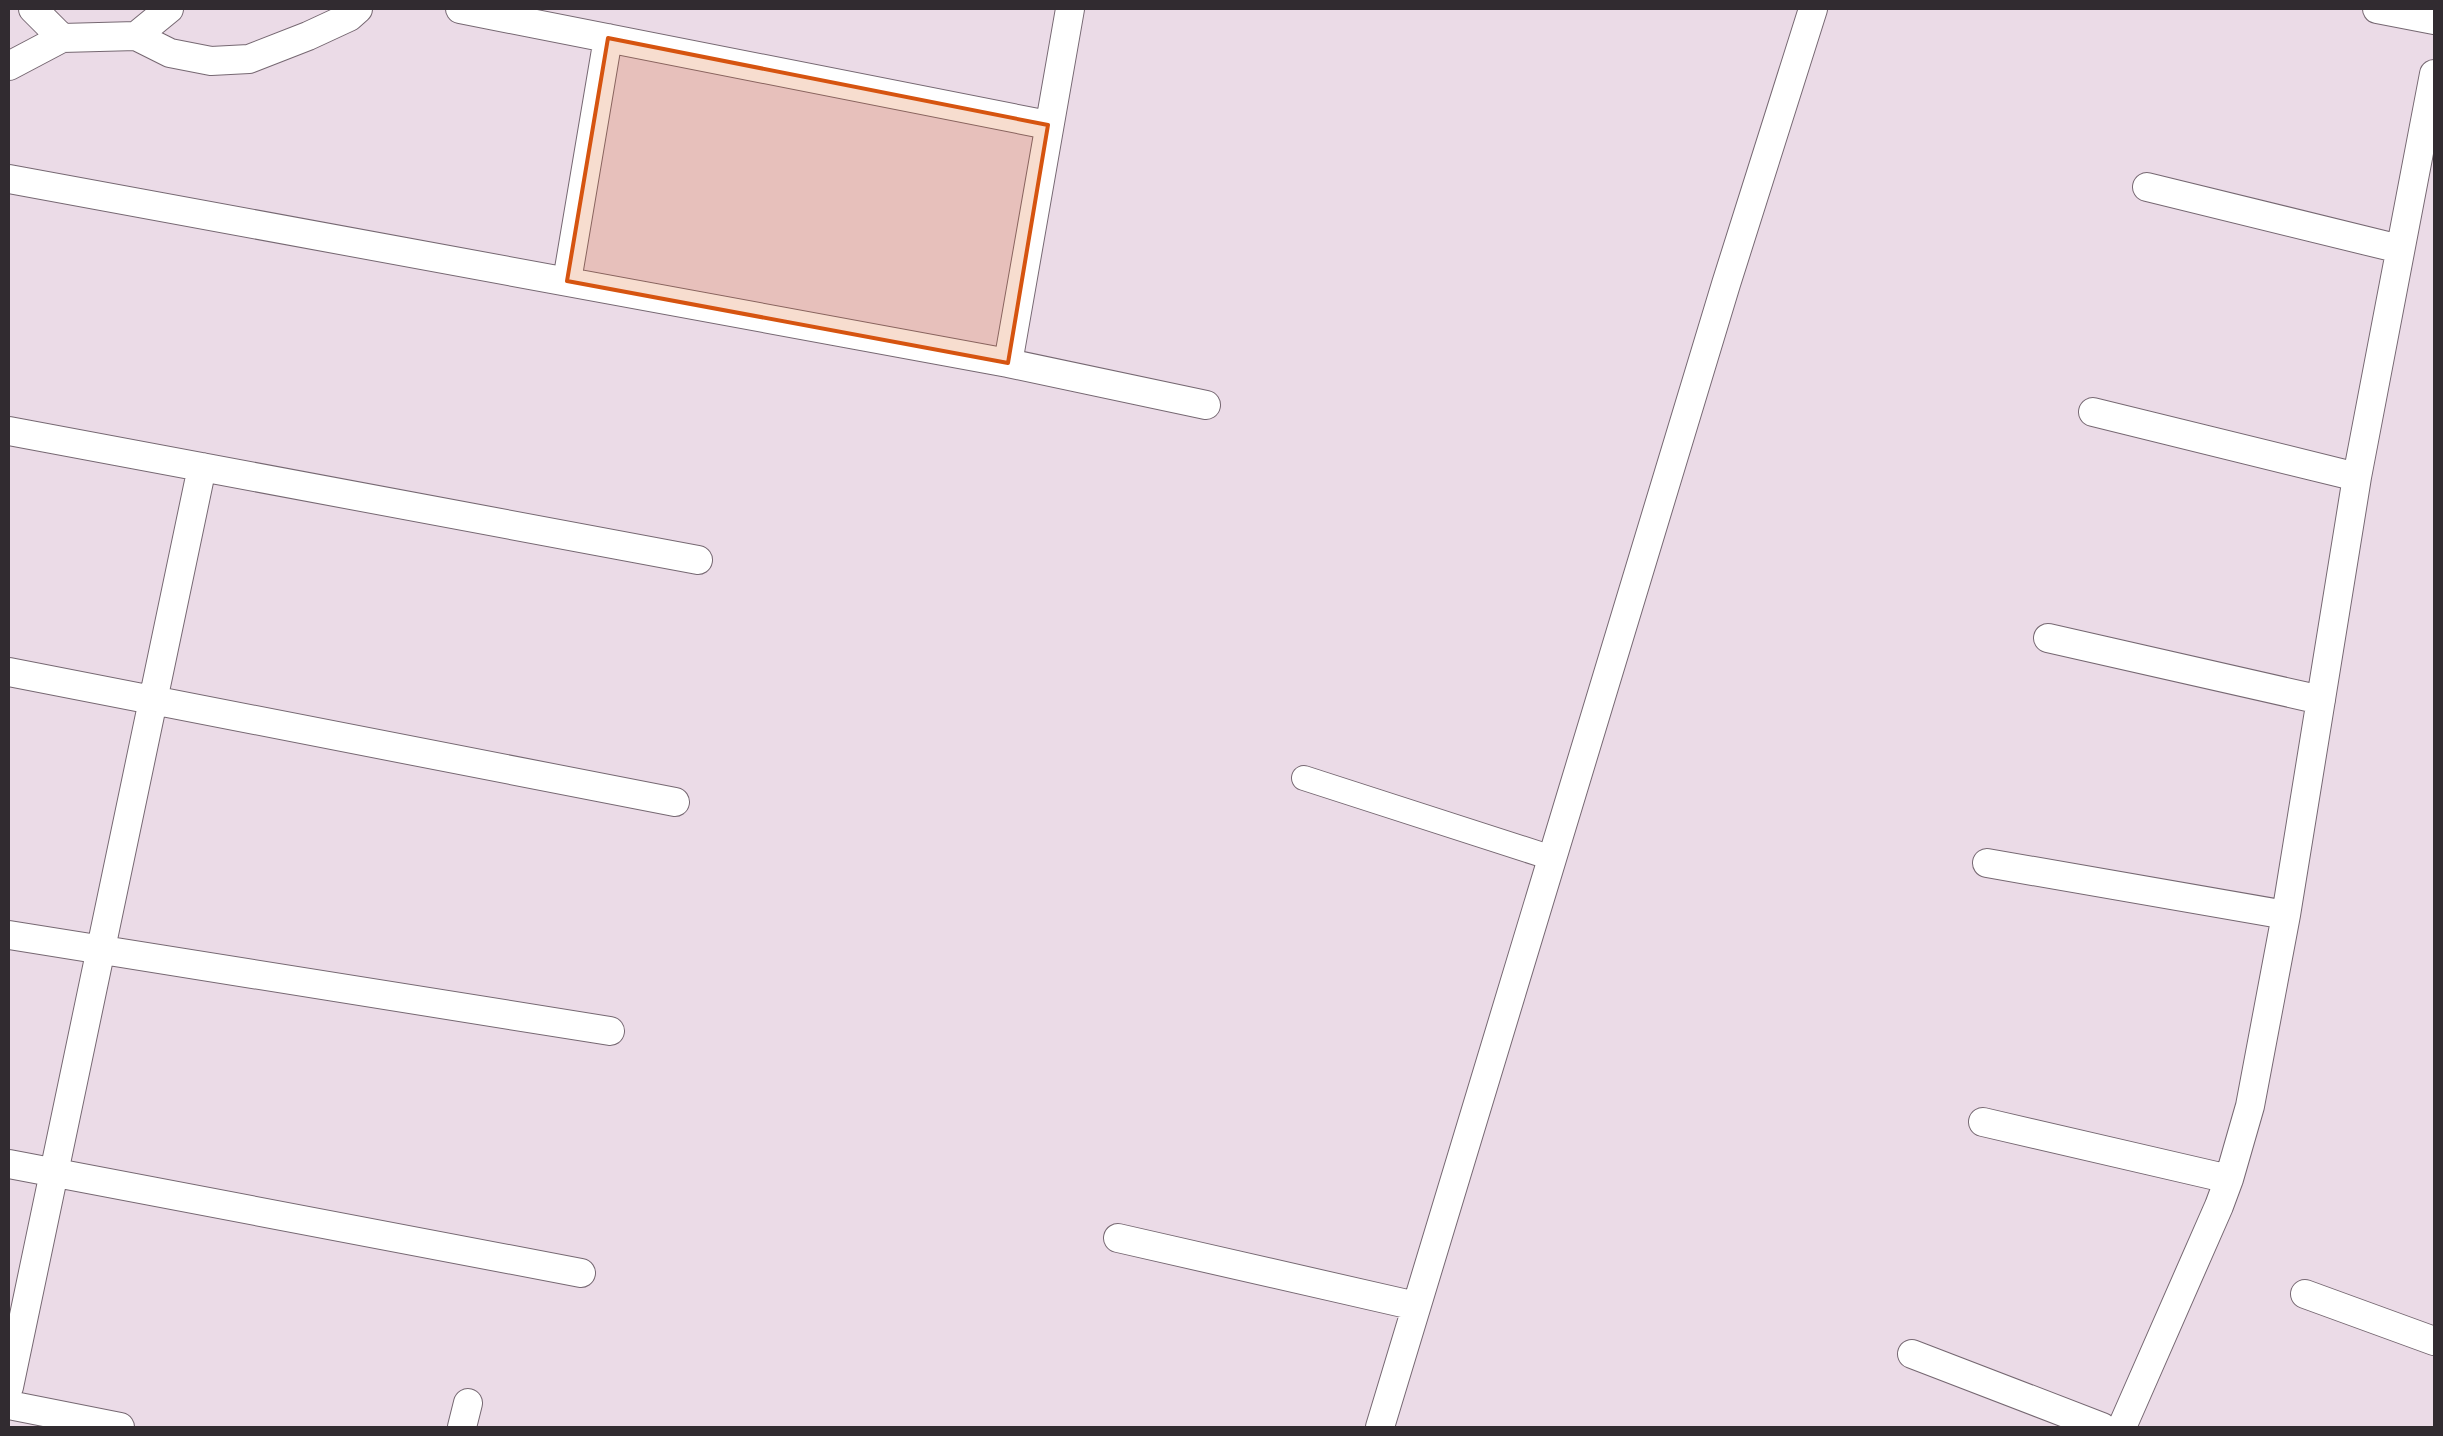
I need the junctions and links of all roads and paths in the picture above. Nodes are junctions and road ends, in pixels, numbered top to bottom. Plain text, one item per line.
1 (33, 9) edge
2 (169, 9) edge
3 (358, 9) edge
4 (460, 9) edge
5 (1070, 9) edge
6 (1813, 9) edge
7 (2377, 9) edge
8 (2434, 20) edge
9 (136, 36) junction
10 (62, 38) junction
11 (608, 38) junction
12 (9, 66) edge
13 (2434, 74) edge
14 (1048, 125) junction
15 (9, 179) edge
16 (2147, 187) dead end
17 (2400, 249) junction
18 (567, 282) junction
19 (1008, 363) junction
20 (1206, 405) dead end
21 (2093, 412) dead end
22 (9, 431) edge
23 (202, 467) junction
24 (2357, 477) junction
25 (698, 560) dead end
26 (2048, 638) dead end
27 (9, 672) edge
28 (2321, 700) junction
29 (153, 701) junction
30 (1304, 778) dead end
31 (675, 802) dead end
32 (1552, 858) junction
33 (1987, 863) dead end
34 (2286, 915) junction
35 (9, 935) edge
36 (100, 950) junction
37 (610, 1032) dead end
38 (1983, 1122) dead end
39 (9, 1164) edge
40 (54, 1173) junction
41 (2229, 1179) junction
42 (1118, 1238) dead end
43 (581, 1273) dead end
44 (2305, 1294) dead end
45 (1416, 1306) junction
46 (2434, 1341) edge
47 (1912, 1354) dead end
48 (9, 1386) edge
49 (9, 1404) edge
50 (120, 1427) edge
51 (1380, 1427) edge
52 (2102, 1427) edge
53 (2122, 1427) edge

1 - 10 street
2 - 9 street
3 - 9 street
4 - 11 street
5 - 14 street
6 - 32 street
7 - 8 street
9 - 10 street
10 - 12 street
11 - 14 street
11 - 18 street
13 - 17 street
14 - 19 street
15 - 18 street
16 - 17 street
17 - 24 street
18 - 19 street
19 - 20 street
21 - 24 street
22 - 23 street
23 - 25 street
23 - 29 street
24 - 28 street
26 - 28 street
27 - 29 street
28 - 34 street
29 - 31 street
29 - 36 street
30 - 32 lane
32 - 45 street
33 - 34 street
34 - 41 street
35 - 36 street
36 - 37 street
36 - 40 street
38 - 41 street
39 - 40 street
40 - 43 street
40 - 48 street
41 - 53 street
42 - 45 street
44 - 46 street
45 - 51 street
47 - 52 street
49 - 50 street

